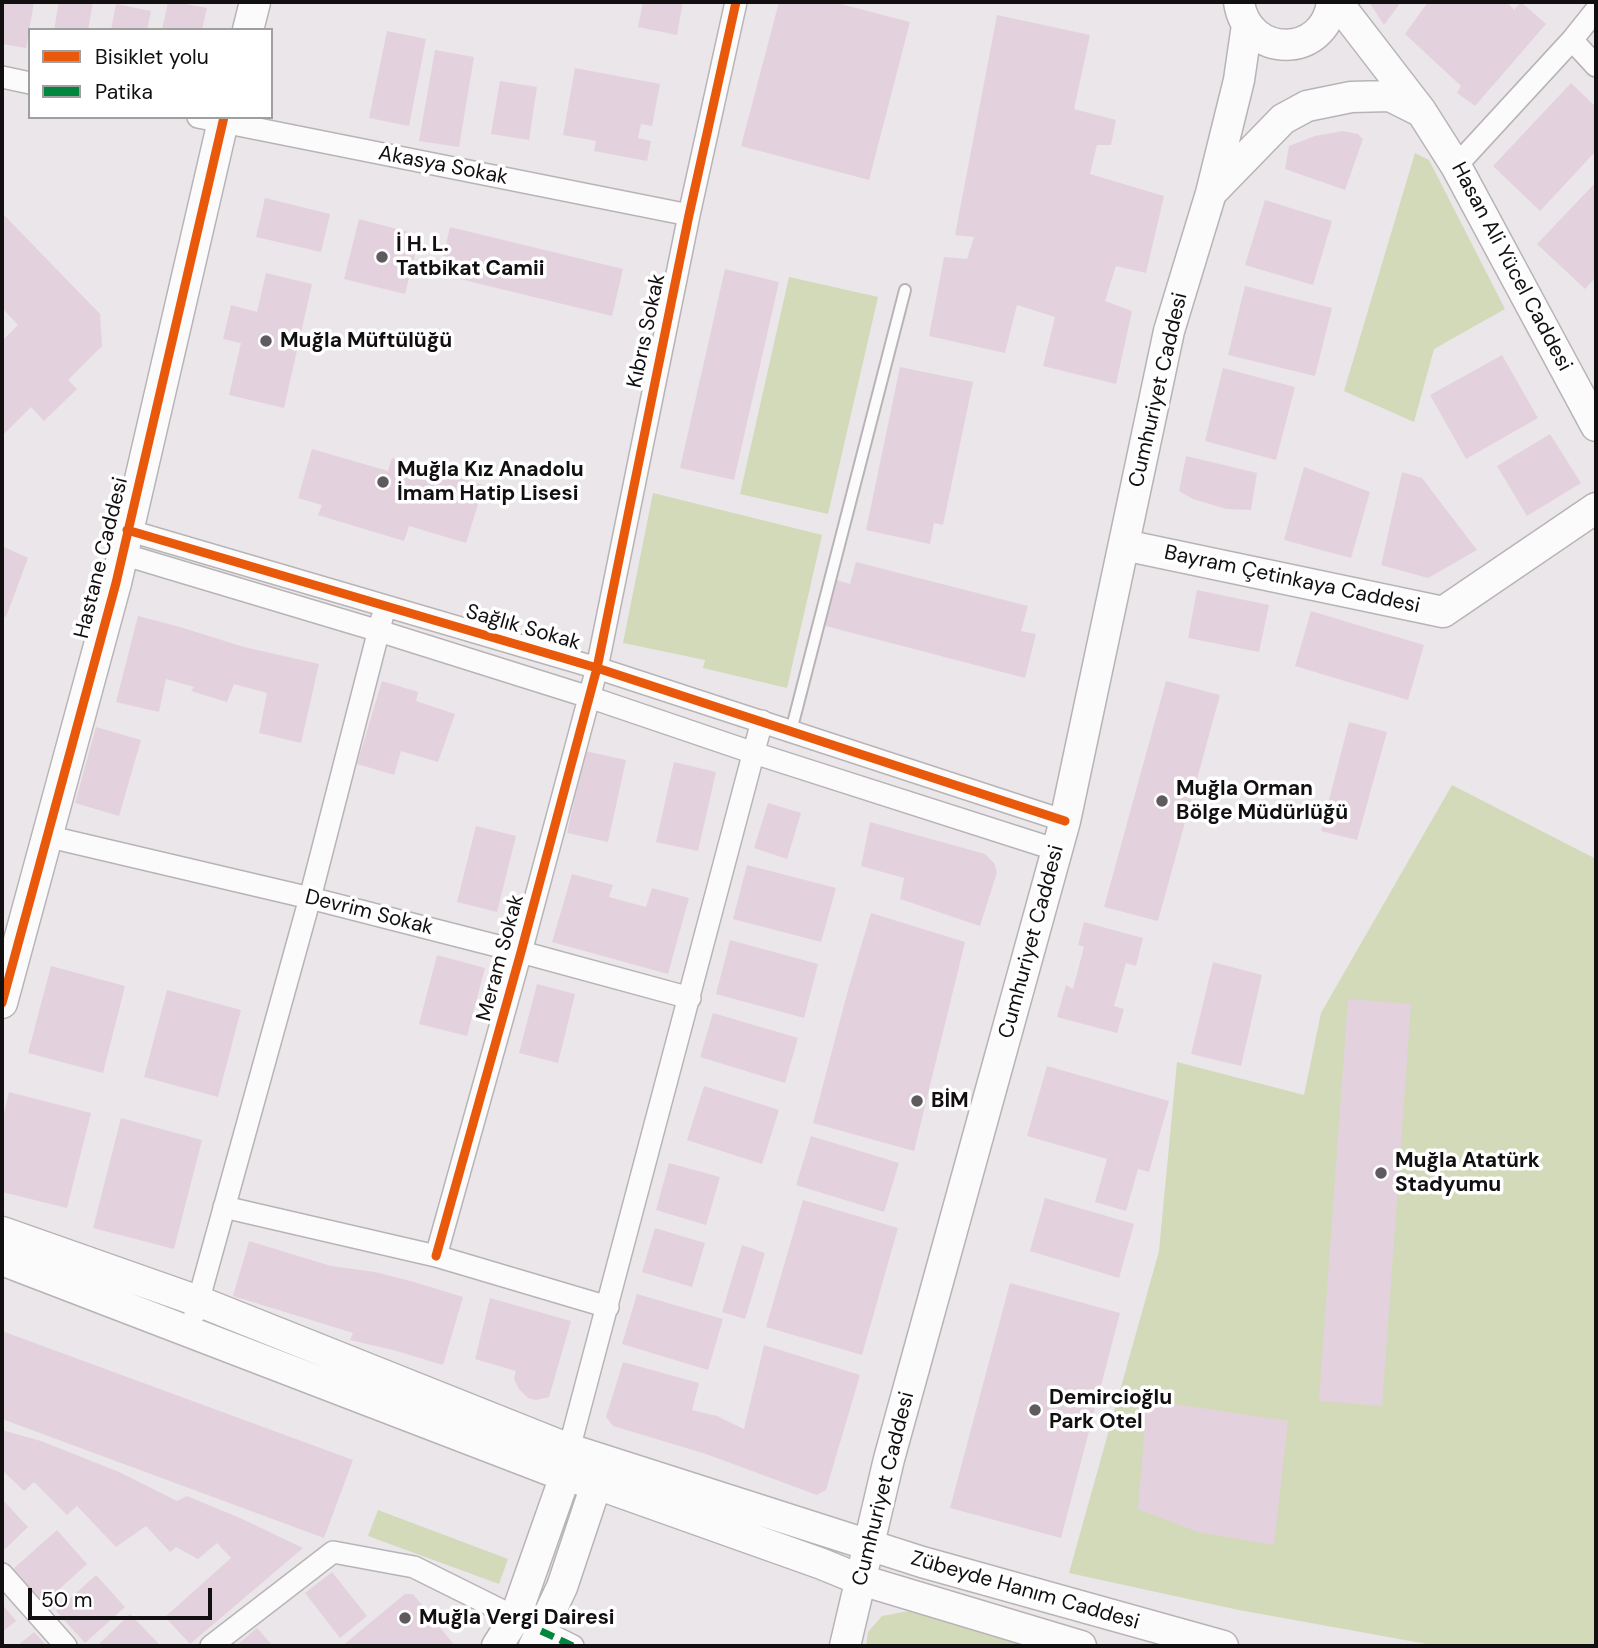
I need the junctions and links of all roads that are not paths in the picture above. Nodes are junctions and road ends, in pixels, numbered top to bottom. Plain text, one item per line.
1 (255, 2) edge
2 (736, 2) edge
3 (1334, 2) edge
4 (1596, 9) edge
5 (1243, 13) edge
6 (248, 28) edge
7 (1572, 40) junction
8 (1596, 66) edge
9 (2, 77) edge
10 (28, 83) edge
11 (1421, 111) junction
12 (215, 119) edge
13 (1457, 166) junction
14 (1211, 193) junction
15 (689, 215) junction
16 (905, 290) dead end
17 (1596, 426) edge
18 (1596, 508) edge
19 (125, 542) junction
20 (1125, 545) junction
21 (385, 605) junction
22 (379, 631) junction
23 (597, 668) junction
24 (589, 697) junction
25 (762, 721) junction
26 (790, 731) junction
27 (754, 753) junction
28 (46, 835) junction
29 (1061, 835) junction
30 (310, 898) junction
31 (521, 952) junction
32 (690, 998) junction
33 (2, 1003) edge
34 (223, 1207) junction
35 (2, 1232) edge
36 (436, 1256) junction
37 (2, 1260) edge
38 (198, 1301) junction
39 (608, 1307) junction
40 (189, 1332) junction
41 (567, 1463) junction
42 (600, 1472) junction
43 (868, 1545) junction
44 (2, 1574) edge
45 (861, 1580) junction
46 (530, 1632) edge
47 (66, 1646) edge
48 (211, 1646) edge
49 (497, 1646) edge
50 (573, 1646) edge
51 (845, 1646) edge
52 (1081, 1646) edge
53 (1218, 1646) edge

1 - 6 main road
2 - 15 street, Kıbrıs Sokak
3 - 5 main road
3 - 11 main road, Hasan Ali Yücel Caddesi
4 - 7 street
5 - 14 main road, Cumhuriyet Caddesi
7 - 8 street
7 - 13 street
9 - 10 street
11 - 13 main road, Hasan Ali Yücel Caddesi
11 - 14 main road
12 - 15 street, Akasya Sokak
12 - 19 main road, Hastane Caddesi
13 - 17 main road, Hasan Ali Yücel Caddesi
14 - 20 main road, Cumhuriyet Caddesi
15 - 23 street, Kıbrıs Sokak
16 - 26 lane
18 - 20 main road, Bayram Çetinkaya Caddesi
19 - 21 street, Sağlık Sokak
19 - 22 street
19 - 28 main road, Hastane Caddesi
20 - 29 main road, Cumhuriyet Caddesi
21 - 22 street
21 - 23 street, Sağlık Sokak
22 - 24 street
22 - 30 street
23 - 24 street, Meram Sokak
23 - 25 street, Sağlık Sokak
24 - 27 street
24 - 31 street, Meram Sokak
25 - 26 street, Sağlık Sokak
25 - 27 street
26 - 29 street, Sağlık Sokak
27 - 29 street
27 - 32 street
28 - 30 street, Devrim Sokak
28 - 33 main road, Hastane Caddesi
29 - 43 main road, Cumhuriyet Caddesi
30 - 31 street, Devrim Sokak
30 - 34 street
31 - 32 street, Devrim Sokak
31 - 36 street, Meram Sokak
32 - 39 street
34 - 36 street
34 - 38 street
35 - 38 main road
36 - 39 street
37 - 40 main road
38 - 40 street
38 - 41 main road
39 - 41 street
40 - 41 main road
41 - 42 main road
41 - 46 main road
42 - 43 main road, Zübeyde Hanım Caddesi
42 - 45 main road, Zübeyde Hanım Caddesi
42 - 46 main road
43 - 45 main road, Cumhuriyet Caddesi
43 - 53 main road, Zübeyde Hanım Caddesi
44 - 47 street
45 - 51 main road, Cumhuriyet Caddesi
45 - 52 main road, Zübeyde Hanım Caddesi
46 - 48 street
46 - 49 main road
46 - 50 street

